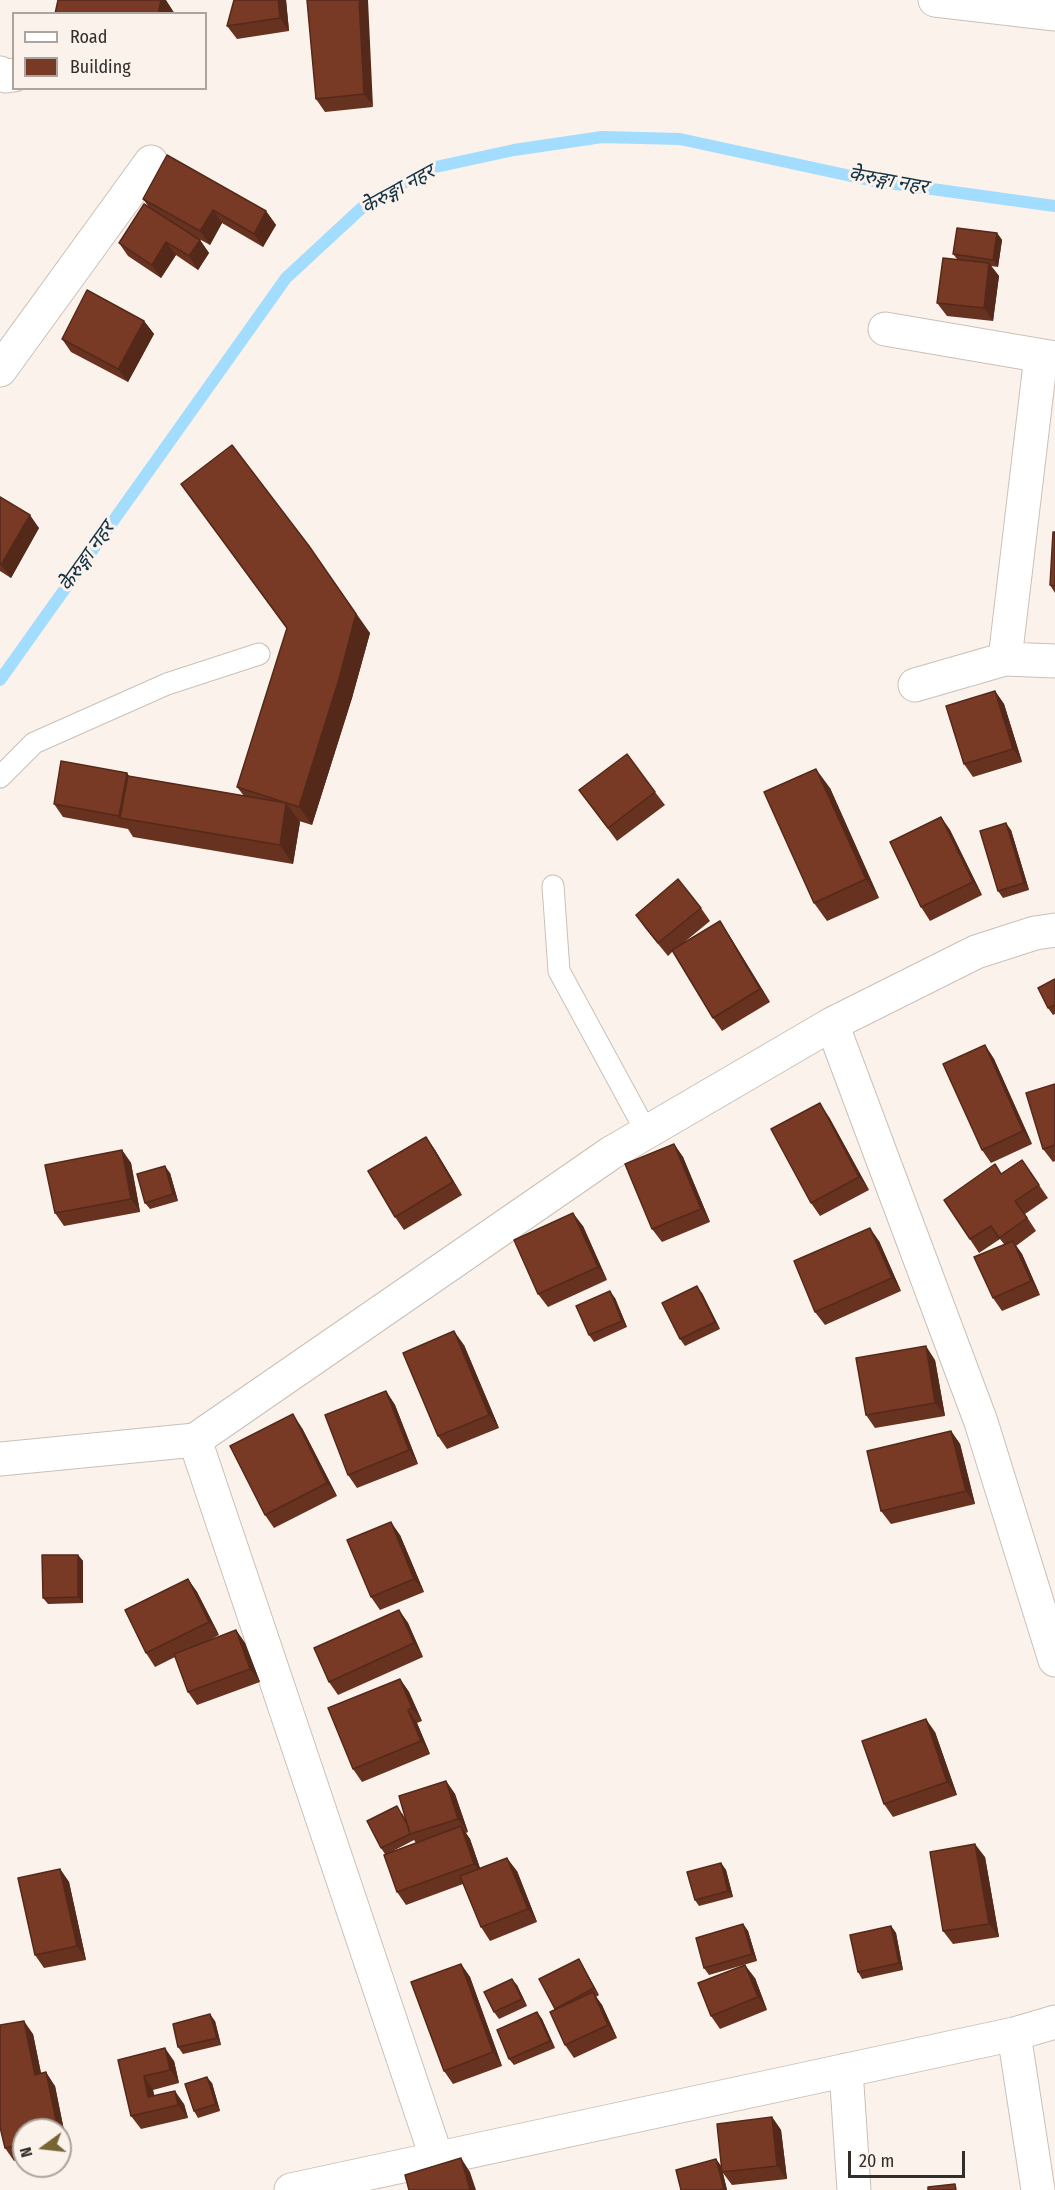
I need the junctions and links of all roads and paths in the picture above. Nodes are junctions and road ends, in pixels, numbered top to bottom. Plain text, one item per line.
1 (934, 0) edge
2 (1055, 14) edge
3 (151, 162) dead end
4 (885, 329) dead end
5 (1048, 357) edge
6 (0, 370) edge
7 (259, 654) dead end
8 (1005, 659) junction
9 (1055, 661) edge
10 (915, 685) dead end
11 (0, 777) edge
12 (554, 886) dead end
13 (1055, 930) edge
14 (832, 1024) junction
15 (647, 1133) junction
16 (195, 1440) junction
17 (0, 1459) edge
18 (1055, 1660) edge
19 (1055, 2022) edge
20 (1014, 2034) junction
21 (846, 2070) junction
22 (437, 2159) junction
23 (291, 2190) edge
24 (854, 2190) edge
25 (1038, 2190) edge

1 - 2 street
3 - 6 street
4 - 5 street
5 - 8 street
7 - 11 lane
8 - 9 street
8 - 10 street
12 - 15 lane
13 - 14 street
14 - 15 street
14 - 18 street
15 - 16 street
16 - 17 street
16 - 22 street
19 - 20 street
20 - 21 street
20 - 25 street
21 - 22 street
21 - 24 street
22 - 23 street

